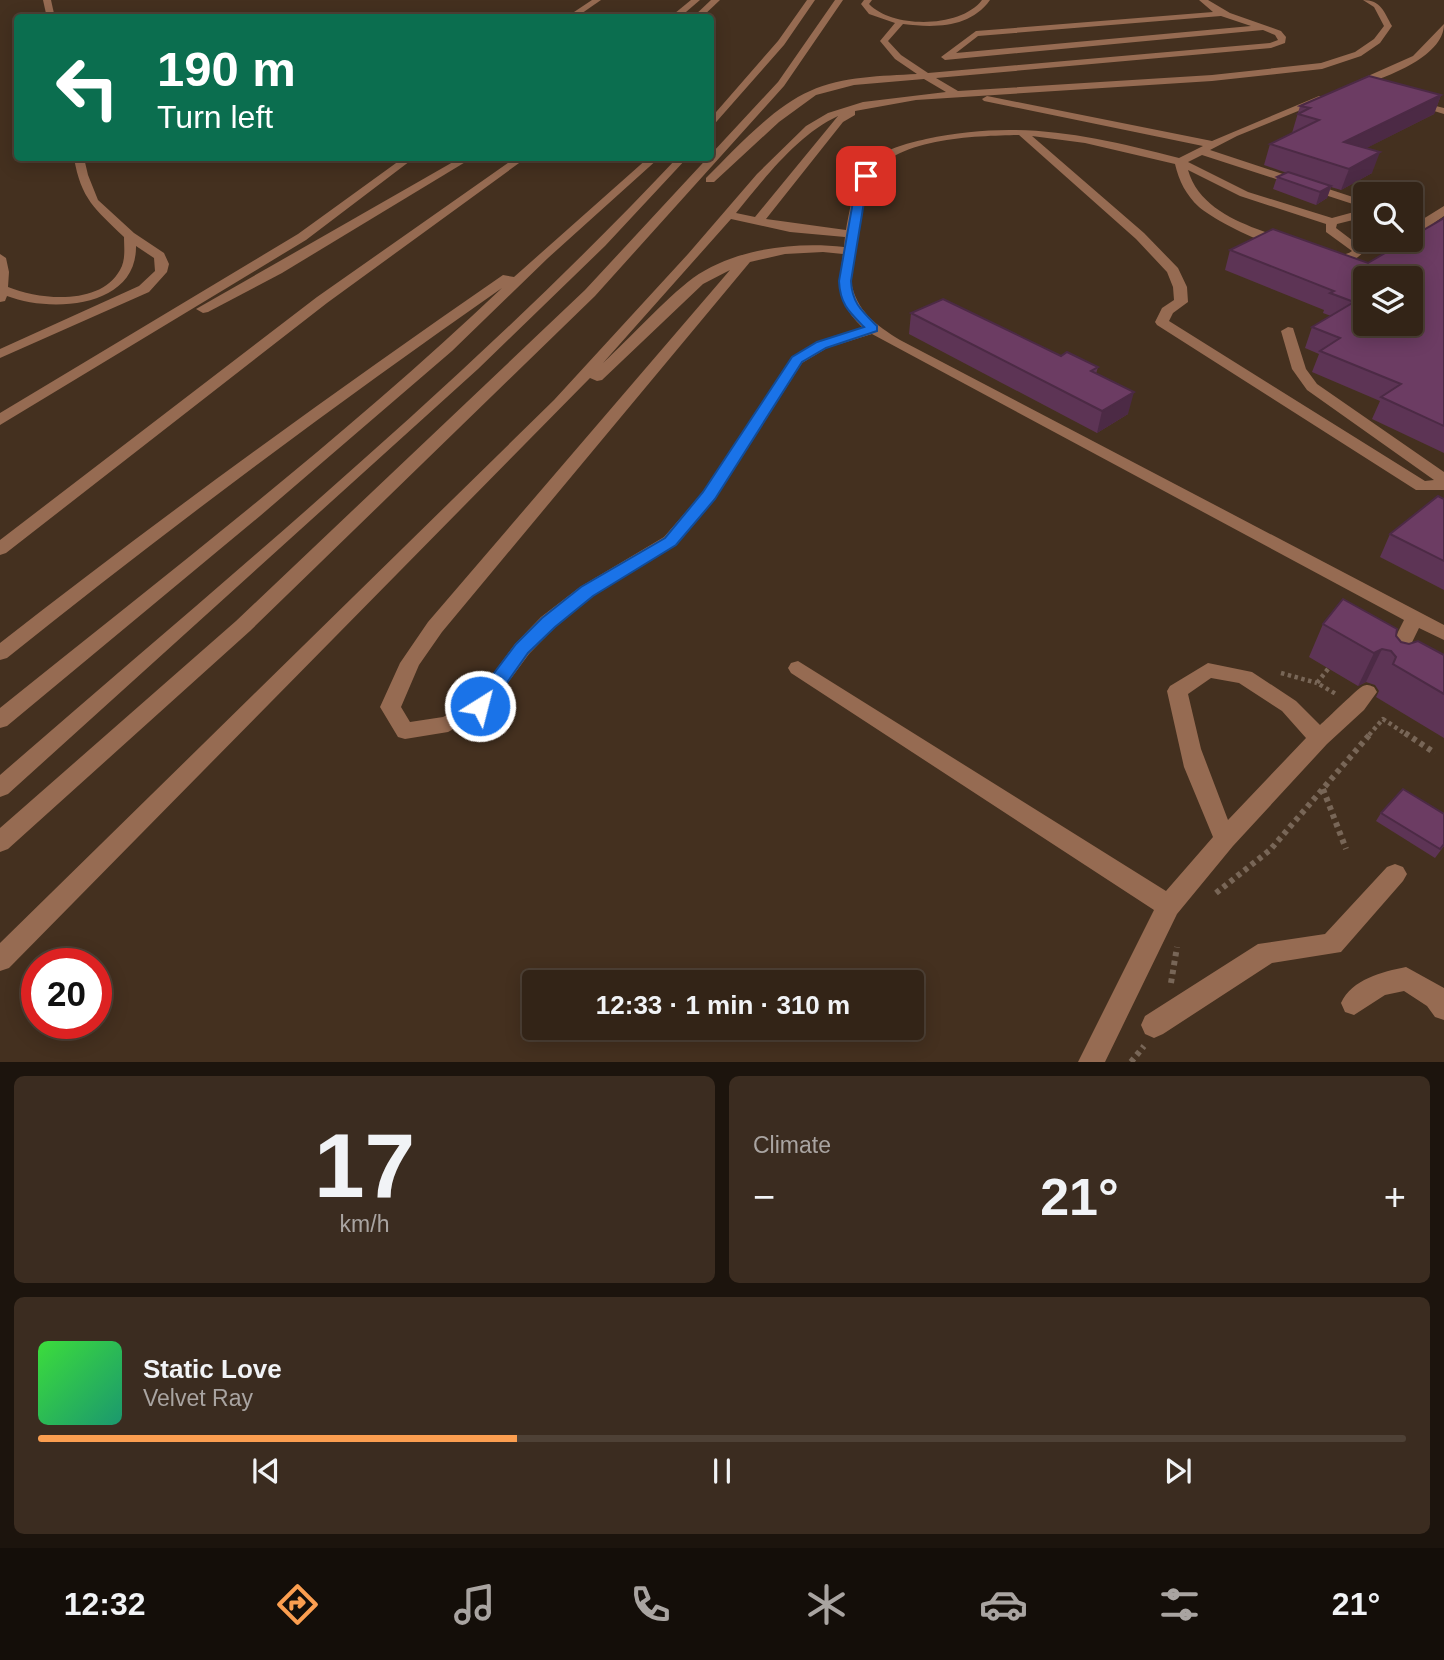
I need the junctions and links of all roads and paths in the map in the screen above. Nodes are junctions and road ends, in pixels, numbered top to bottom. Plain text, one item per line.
1 (597, 0) edge
2 (696, 0) edge
3 (716, 0) edge
4 (811, 0) edge
5 (839, 0) edge
6 (868, 0) edge
7 (986, 0) edge
8 (1367, 0) edge
9 (1206, 3) edge
10 (1224, 13) junction
11 (575, 14) edge
12 (678, 14) edge
13 (700, 14) edge
14 (902, 22) junction
15 (1444, 27) edge
16 (1266, 28) junction
17 (976, 34) junction
18 (945, 57) junction
19 (938, 75) junction
20 (926, 76) junction
21 (1352, 85) junction
22 (1340, 90) edge
23 (1374, 91) edge
24 (953, 93) junction
25 (1328, 95) edge
26 (1407, 101) edge
27 (732, 103) junction
28 (863, 105) junction
29 (1444, 111) edge
30 (714, 113) edge
31 (714, 122) edge
32 (1020, 131) junction
33 (1215, 145) junction
34 (1203, 152) junction
35 (714, 157) edge
36 (80, 161) edge
37 (405, 161) edge
38 (462, 161) edge
39 (517, 161) edge
40 (651, 161) edge
41 (679, 161) edge
42 (711, 161) edge
43 (1180, 162) junction
44 (1353, 201) edge
45 (1444, 210) edge
46 (728, 215) junction
47 (1353, 216) edge
48 (758, 221) junction
49 (1332, 222) junction
50 (1425, 224) joint
51 (1444, 230) edge
52 (130, 236) junction
53 (851, 243) junction
54 (1297, 249) edge
55 (544, 255) junction
56 (1320, 256) edge
57 (0, 258) edge
58 (746, 259) junction
59 (590, 293) junction
60 (1, 294) edge
61 (873, 329) junction
62 (1288, 331) dead end
63 (127, 345) junction
64 (0, 354) edge
65 (559, 403) junction
66 (0, 420) edge
67 (1444, 482) edge
68 (0, 549) edge
69 (1415, 618) junction
70 (1444, 633) edge
71 (0, 653) edge
72 (798, 668) dead end
73 (1392, 668) edge
74 (1367, 692) dead end
75 (0, 720) edge
76 (1319, 738) junction
77 (1435, 753) dead end
78 (0, 788) edge
79 (1323, 789) junction
80 (1225, 839) junction
81 (0, 842) edge
82 (1346, 849) dead end
83 (1395, 874) dead end
84 (1210, 899) dead end
85 (1168, 906) junction
86 (1180, 933) dead end
87 (0, 960) edge
88 (1354, 1003) dead end
89 (1444, 1008) edge
90 (1154, 1025) joint
91 (1091, 1062) edge

1 - 11 street
2 - 12 street
3 - 13 street
4 - 27 street
5 - 35 street
6 - 14 street
7 - 14 street
8 - 24 street
9 - 10 street
9 - 17 street
10 - 16 street
10 - 17 street
14 - 20 street
15 - 21 street
16 - 18 street
16 - 19 street
17 - 18 street
18 - 19 street
19 - 20 street
20 - 24 street
20 - 59 street
21 - 22 street
21 - 23 street
24 - 28 street
24 - 33 street
25 - 33 street
26 - 29 street
27 - 30 street
27 - 31 street
28 - 46 street
28 - 48 street
32 - 43 street
32 - 53 street
32 - 67 street
33 - 34 street
34 - 43 street
34 - 44 street
36 - 52 street
37 - 63 street
38 - 63 street
39 - 68 street
40 - 55 street
41 - 78 street
42 - 59 street
43 - 49 street
43 - 54 street
45 - 50 street
46 - 48 street
46 - 65 street
47 - 49 street
48 - 53 street
49 - 56 street
50 - 51 street
52 - 60 street
52 - 64 street
53 - 58 street
53 - 61 street
55 - 71 street
55 - 75 street
57 - 60 street
58 - 61 street
58 - 65 street
59 - 81 street
61 - 69 street
62 - 67 street
63 - 66 street
65 - 87 street
69 - 70 street
69 - 73 street
72 - 85 street
74 - 76 street
76 - 80 street
76 - 80 street
77 - 79 path
79 - 82 path
79 - 84 path
80 - 85 street
83 - 90 street
85 - 91 street
86 - 90 path
88 - 89 street

